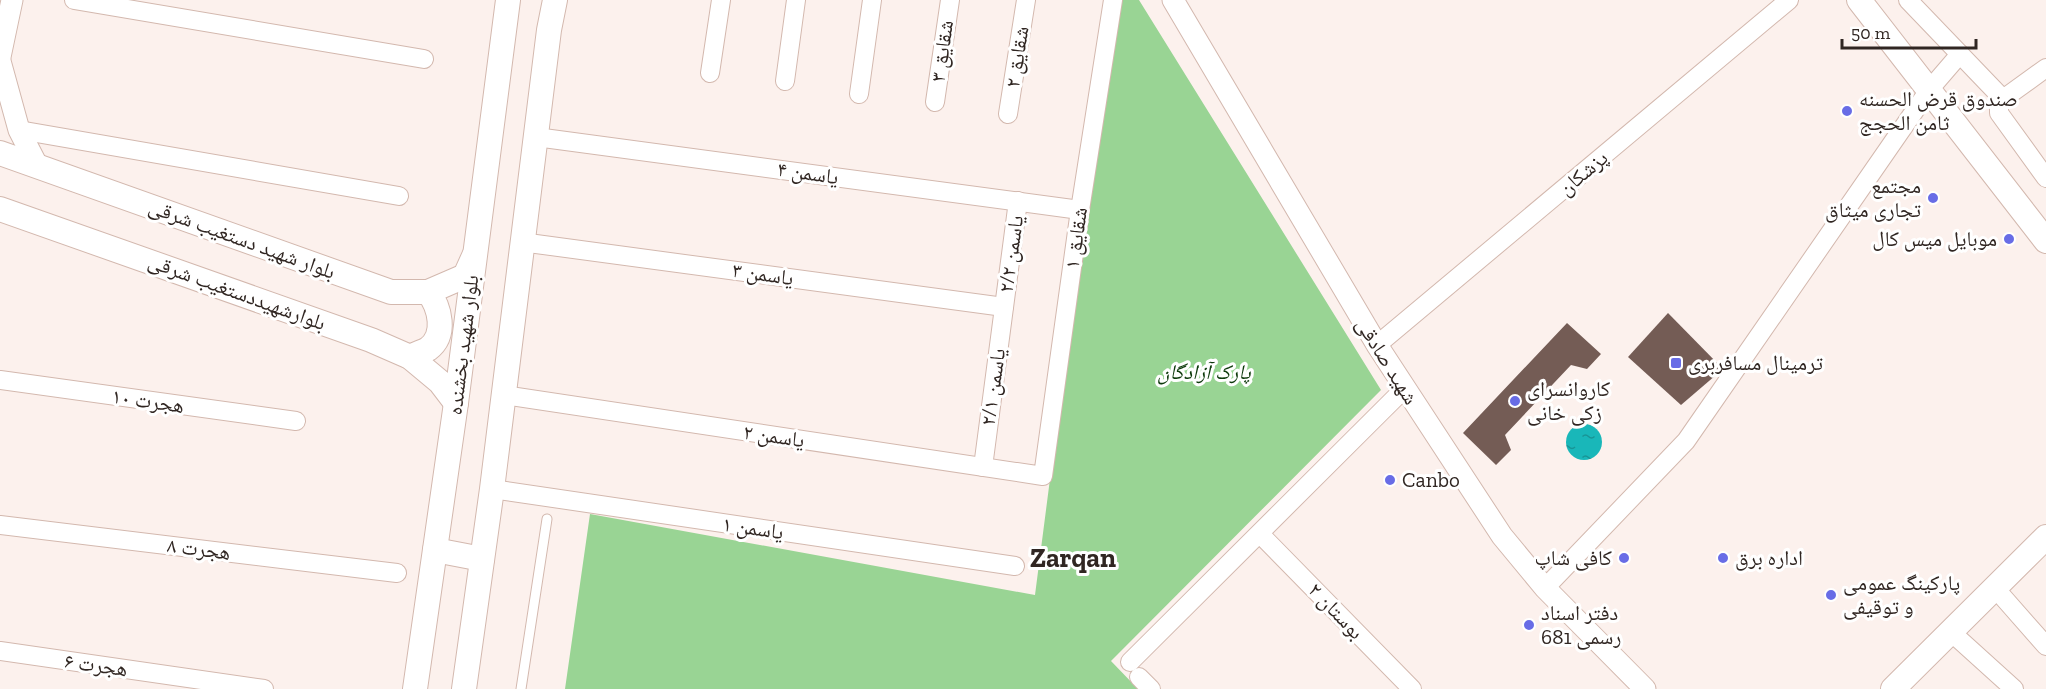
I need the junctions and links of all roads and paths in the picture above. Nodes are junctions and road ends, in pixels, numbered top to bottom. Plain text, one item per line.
1 (12, 0) edge
2 (74, 0) edge
3 (508, 0) edge
4 (555, 0) edge
5 (721, 0) edge
6 (796, 0) edge
7 (872, 0) edge
8 (950, 0) edge
9 (1026, 0) edge
10 (1113, 0) edge
11 (1173, 0) edge
12 (1789, 0) edge
13 (1859, 0) edge
14 (1908, 0) edge
15 (1960, 54) junction
16 (0, 59) edge
17 (424, 59) dead end
18 (2046, 68) edge
19 (710, 73) dead end
20 (785, 81) dead end
21 (1929, 90) junction
22 (859, 94) dead end
23 (2003, 99) junction
24 (935, 102) dead end
25 (1008, 114) dead end
26 (19, 130) junction
27 (536, 137) junction
28 (0, 153) edge
29 (39, 167) junction
30 (2046, 178) edge
31 (399, 196) dead end
32 (1018, 201) junction
33 (0, 209) edge
34 (1080, 210) junction
35 (2046, 241) edge
36 (521, 242) junction
37 (474, 256) junction
38 (428, 292) junction
39 (1004, 307) junction
40 (1377, 345) junction
41 (410, 357) junction
42 (0, 380) edge
43 (1404, 389) junction
44 (504, 395) junction
45 (456, 403) junction
46 (296, 421) dead end
47 (983, 467) junction
48 (1043, 476) joint
49 (492, 489) junction
50 (547, 519) dead end
51 (0, 525) edge
52 (1260, 534) junction
53 (2046, 537) edge
54 (435, 550) junction
55 (482, 559) junction
56 (1015, 566) dead end
57 (397, 573) dead end
58 (1545, 588) junction
59 (1995, 588) junction
60 (1952, 632) junction
61 (2046, 645) edge
62 (0, 651) edge
63 (1140, 676) edge
64 (264, 689) edge
65 (416, 689) edge
66 (464, 689) edge
67 (521, 689) edge
68 (1412, 689) edge
69 (1645, 689) edge
70 (1893, 689) edge
71 (2014, 689) edge

1 - 16 street
2 - 17 street
3 - 37 main road, بلوار شهید بخشنده
4 - 27 main road
5 - 19 street
6 - 20 street
7 - 22 street
8 - 24 street, شقایق ۳
9 - 25 street, شقایق ۲
10 - 34 street, شقایق ۱
11 - 40 street, شهید صادقی
12 - 40 street, پزشکان
13 - 21 main road
14 - 15 street
15 - 21 street
15 - 23 street
16 - 26 street
18 - 23 street
21 - 35 main road
21 - 58 street
23 - 30 street
26 - 29 street
26 - 31 street
27 - 32 street, یاسمن ۴
27 - 36 main road
28 - 29 main road, بلوار شهید دستغیب شرقی
29 - 38 main road, بلوار شهید دستغیب شرقی
32 - 34 street, یاسمن ۴
32 - 39 street, یاسمن ۲/۲
33 - 41 main road, بلوارشهیددستغیب شرقی
34 - 48 street, شقایق ۱
36 - 39 street, یاسمن ۳
36 - 44 main road
37 - 38 main road, بلوار شهید دستغیب شرقی
37 - 45 main road, بلوار شهید بخشنده
38 - 41 main road
39 - 47 street, یاسمن ۲/۱
40 - 43 street, شهید صادقی
41 - 45 main road, بلوارشهیددستغیب شرقی
42 - 46 street, هجرت ۱۰
43 - 52 street
43 - 58 street, شهید صادقی
44 - 47 street, یاسمن ۲
44 - 49 main road
45 - 54 main road, بلوار شهید بخشنده
47 - 48 street, یاسمن ۲
49 - 55 main road
49 - 56 street, یاسمن ۱
50 - 67 lane
51 - 57 street, هجرت ۸
52 - 63 street
52 - 68 street, بوستان ۲
53 - 59 main road
54 - 55 main road
54 - 65 main road, بلوار شهید بخشنده
55 - 66 main road
58 - 69 street, شهید صادقی
59 - 60 main road
59 - 61 street
60 - 70 main road
60 - 71 street
62 - 64 street, هجرت ۶

